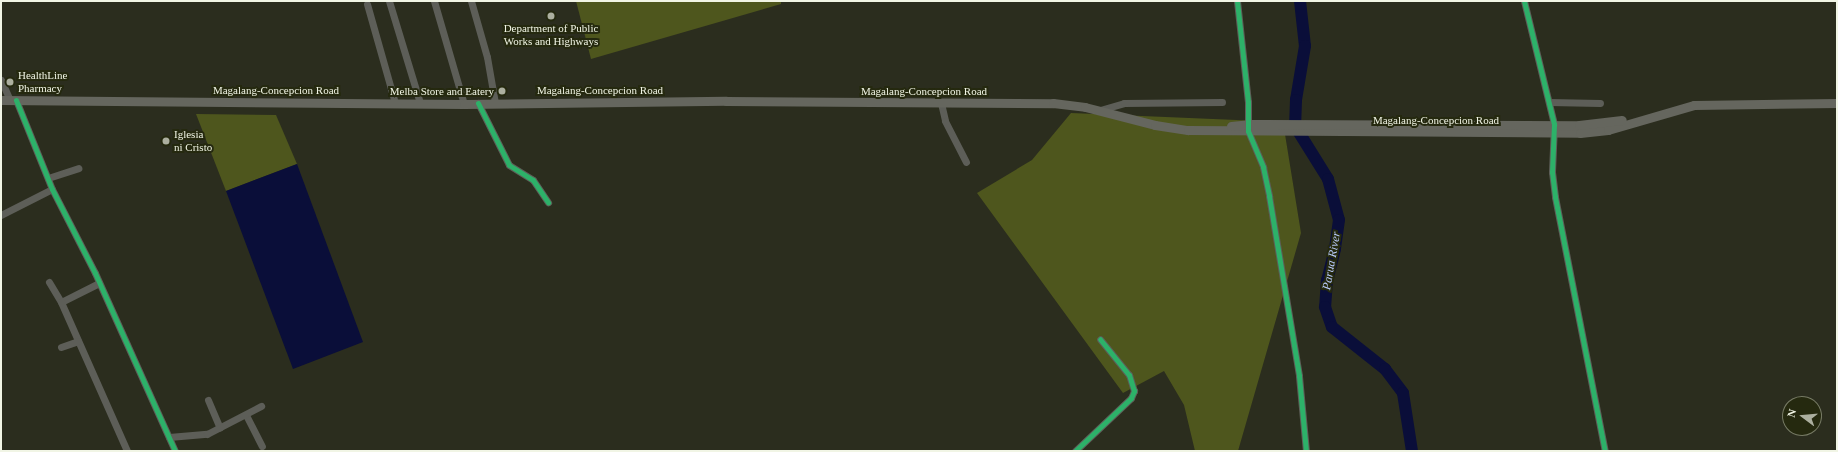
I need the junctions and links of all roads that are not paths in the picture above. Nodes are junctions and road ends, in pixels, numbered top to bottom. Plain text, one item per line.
1 (389, 1) edge
2 (434, 1) edge
3 (471, 1) edge
4 (1238, 1) edge
5 (1524, 1) edge
6 (367, 4) dead end
7 (1, 80) edge
8 (9, 100) edge
9 (1222, 102) dead end
10 (1549, 102) junction
11 (420, 103) junction
12 (495, 103) junction
13 (941, 103) junction
14 (1600, 103) dead end
15 (1837, 103) edge
16 (395, 104) junction
17 (464, 104) junction
18 (478, 104) junction
19 (1100, 110) junction
20 (1249, 128) junction
21 (1552, 128) junction
22 (966, 162) dead end
23 (78, 168) dead end
24 (48, 178) junction
25 (52, 189) junction
26 (548, 202) dead end
27 (1, 215) edge
28 (49, 282) dead end
29 (99, 283) junction
30 (61, 302) junction
31 (1100, 339) dead end
32 (78, 341) junction
33 (61, 347) dead end
34 (208, 400) dead end
35 (261, 406) dead end
36 (246, 415) junction
37 (220, 428) junction
38 (169, 438) junction
39 (262, 446) dead end
40 (1077, 450) edge
41 (127, 451) edge
42 (175, 451) edge
43 (1306, 451) edge
44 (1605, 451) edge

1 - 11 street
2 - 17 street
3 - 12 street
4 - 20 street
5 - 10 street
6 - 16 street
7 - 8 street
8 - 16 main road, Magalang-Concepcion Road
8 - 24 street
9 - 19 street
10 - 14 street
10 - 21 street
11 - 16 main road, Magalang-Concepcion Road
11 - 17 main road, Magalang-Concepcion Road
12 - 13 main road, Magalang-Concepcion Road
12 - 18 main road, Magalang-Concepcion Road
13 - 19 main road, Magalang-Concepcion Road
13 - 22 street
15 - 21 main road, Magalang-Concepcion Road
17 - 18 main road, Magalang-Concepcion Road
18 - 26 street
19 - 20 main road, Magalang-Concepcion Road
20 - 21 main road, Magalang-Concepcion Road
20 - 43 street
21 - 44 street
23 - 24 street
24 - 25 street
25 - 27 street
25 - 29 street
28 - 30 street
29 - 30 street
29 - 38 street
30 - 32 street
31 - 40 street
32 - 33 street
32 - 41 street
34 - 37 street
35 - 36 street
36 - 37 street
36 - 39 street
37 - 38 street
38 - 42 street

